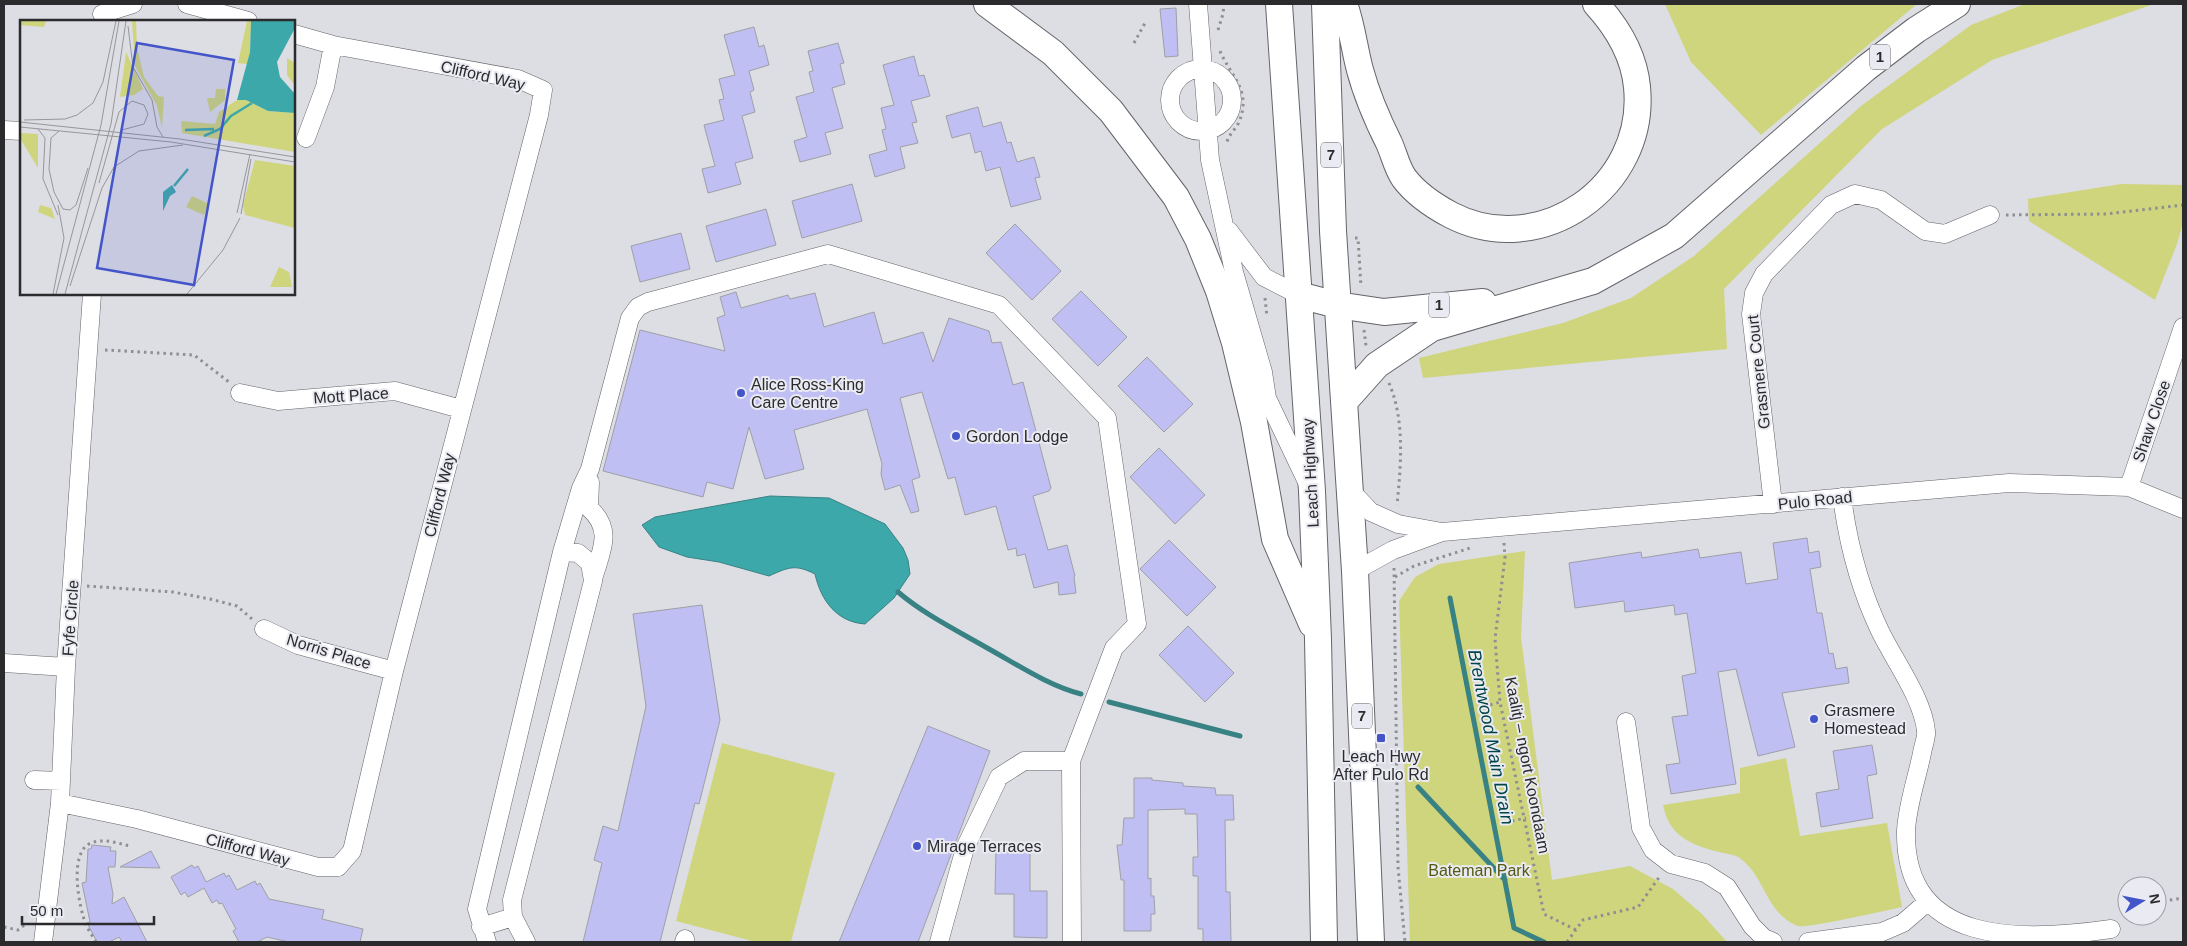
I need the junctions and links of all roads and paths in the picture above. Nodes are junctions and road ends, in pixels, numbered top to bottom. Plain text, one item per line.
1 (133, 4) edge
2 (187, 4) edge
3 (987, 4) edge
4 (1198, 4) edge
5 (1224, 4) edge
6 (1279, 4) edge
7 (1325, 4) edge
8 (1344, 4) edge
9 (1596, 4) edge
10 (1957, 4) edge
11 (101, 13) edge
12 (244, 20) edge
13 (1145, 23) dead end
14 (1218, 31) dead end
15 (295, 34) edge
16 (1134, 44) dead end
17 (333, 46) junction
18 (1220, 50) dead end
19 (1202, 68) junction
20 (4, 130) edge
21 (20, 131) edge
22 (1207, 131) junction
23 (306, 138) dead end
24 (1226, 150) dead end
25 (2183, 205) edge
26 (1990, 215) joint
27 (1225, 226) junction
28 (92, 295) edge
29 (1298, 295) junction
30 (1541, 298) junction
31 (1337, 305) junction
32 (1364, 321) dead end
33 (2183, 327) edge
34 (88, 350) junction
35 (1367, 351) dead end
36 (1386, 377) dead end
37 (240, 393) joint
38 (1344, 402) junction
39 (461, 409) junction
40 (590, 469) junction
41 (2129, 487) junction
42 (1350, 490) junction
43 (1312, 491) junction
44 (1842, 497) junction
45 (1772, 504) junction
46 (2183, 509) edge
47 (1396, 523) junction
48 (1442, 532) junction
49 (1513, 540) dead end
50 (1496, 541) dead end
51 (1503, 541) junction
52 (1471, 548) dead end
53 (562, 552) junction
54 (1355, 571) junction
55 (593, 581) junction
56 (72, 586) junction
57 (264, 629) joint
58 (1318, 639) junction
59 (4, 663) edge
60 (66, 667) junction
61 (394, 671) junction
62 (1500, 702) junction
63 (1490, 705) dead end
64 (1626, 722) dead end
65 (1071, 762) junction
66 (34, 780) dead end
67 (61, 781) junction
68 (60, 804) junction
69 (1526, 818) junction
70 (1512, 821) dead end
71 (130, 846) dead end
72 (1667, 873) junction
73 (2183, 898) edge
74 (2167, 900) edge
75 (1925, 904) junction
76 (513, 917) junction
77 (28, 923) dead end
78 (4, 927) edge
79 (2111, 929) dead end
80 (1576, 930) junction
81 (484, 935) edge
82 (43, 942) edge
83 (96, 942) edge
84 (526, 942) edge
85 (940, 942) edge
86 (1072, 942) edge
87 (1324, 942) edge
88 (1371, 942) edge
89 (1405, 942) edge
90 (1567, 942) edge
91 (1773, 942) edge
92 (1808, 942) edge

1 - 11 street
2 - 12 street
3 - 58 highway
4 - 19 street
5 - 14 path
6 - 29 highway, Leach Highway
7 - 31 highway, 7
8 - 9 highway
10 - 30 highway, 1
13 - 16 path
15 - 17 street, Clifford Way
17 - 23 street
17 - 39 street, Clifford Way
18 - 24 path
19 - 22 street
19 - 22 street
19 - 22 street
20 - 21 street
22 - 27 street
25 - 26 path
26 - 45 street, Grasmere Court
27 - 29 street
27 - 43 street
28 - 34 street, Fyfe Circle
29 - 31 highway, 1
29 - 43 highway, Leach Highway
30 - 31 highway, 1
30 - 38 highway
31 - 38 highway, 7
32 - 35 path
33 - 41 street, Shaw Close
34 - 37 path
34 - 56 street, Fyfe Circle
36 - 47 path
37 - 39 street, Mott Place
38 - 42 highway, 7
39 - 61 street, Clifford Way
40 - 53 street
40 - 55 street
40 - 65 street
41 - 44 street, Pulo Road
41 - 46 street, Pulo Road
42 - 47 street, Pulo Road
42 - 54 highway, 7
43 - 58 highway, Leach Highway
44 - 45 street, Pulo Road
44 - 75 street
45 - 48 street, Pulo Road
47 - 48 street, Pulo Road
48 - 54 street, Pulo Road
49 - 51 path
50 - 51 path
51 - 62 path, Kaalitj – ngort Koondaam
52 - 89 path
53 - 55 street
53 - 81 street
54 - 88 highway, 7
55 - 76 street
56 - 57 path
56 - 60 street, Fyfe Circle
57 - 61 street, Norris Place
58 - 87 highway, Leach Highway
59 - 60 street
60 - 67 street, Fyfe Circle
61 - 68 street, Clifford Way
62 - 63 path
62 - 69 path, Kaalitj – ngort Koondaam
64 - 72 street
65 - 85 street
65 - 86 street
66 - 67 street
67 - 68 street, Fyfe Circle
68 - 82 street, Fyfe Circle
69 - 70 path
69 - 80 path, Kaalitj – ngort Koondaam
71 - 83 path
72 - 80 path
72 - 91 street
73 - 74 path
75 - 79 street
75 - 92 street
76 - 81 street
76 - 84 street
77 - 78 path
80 - 90 path

